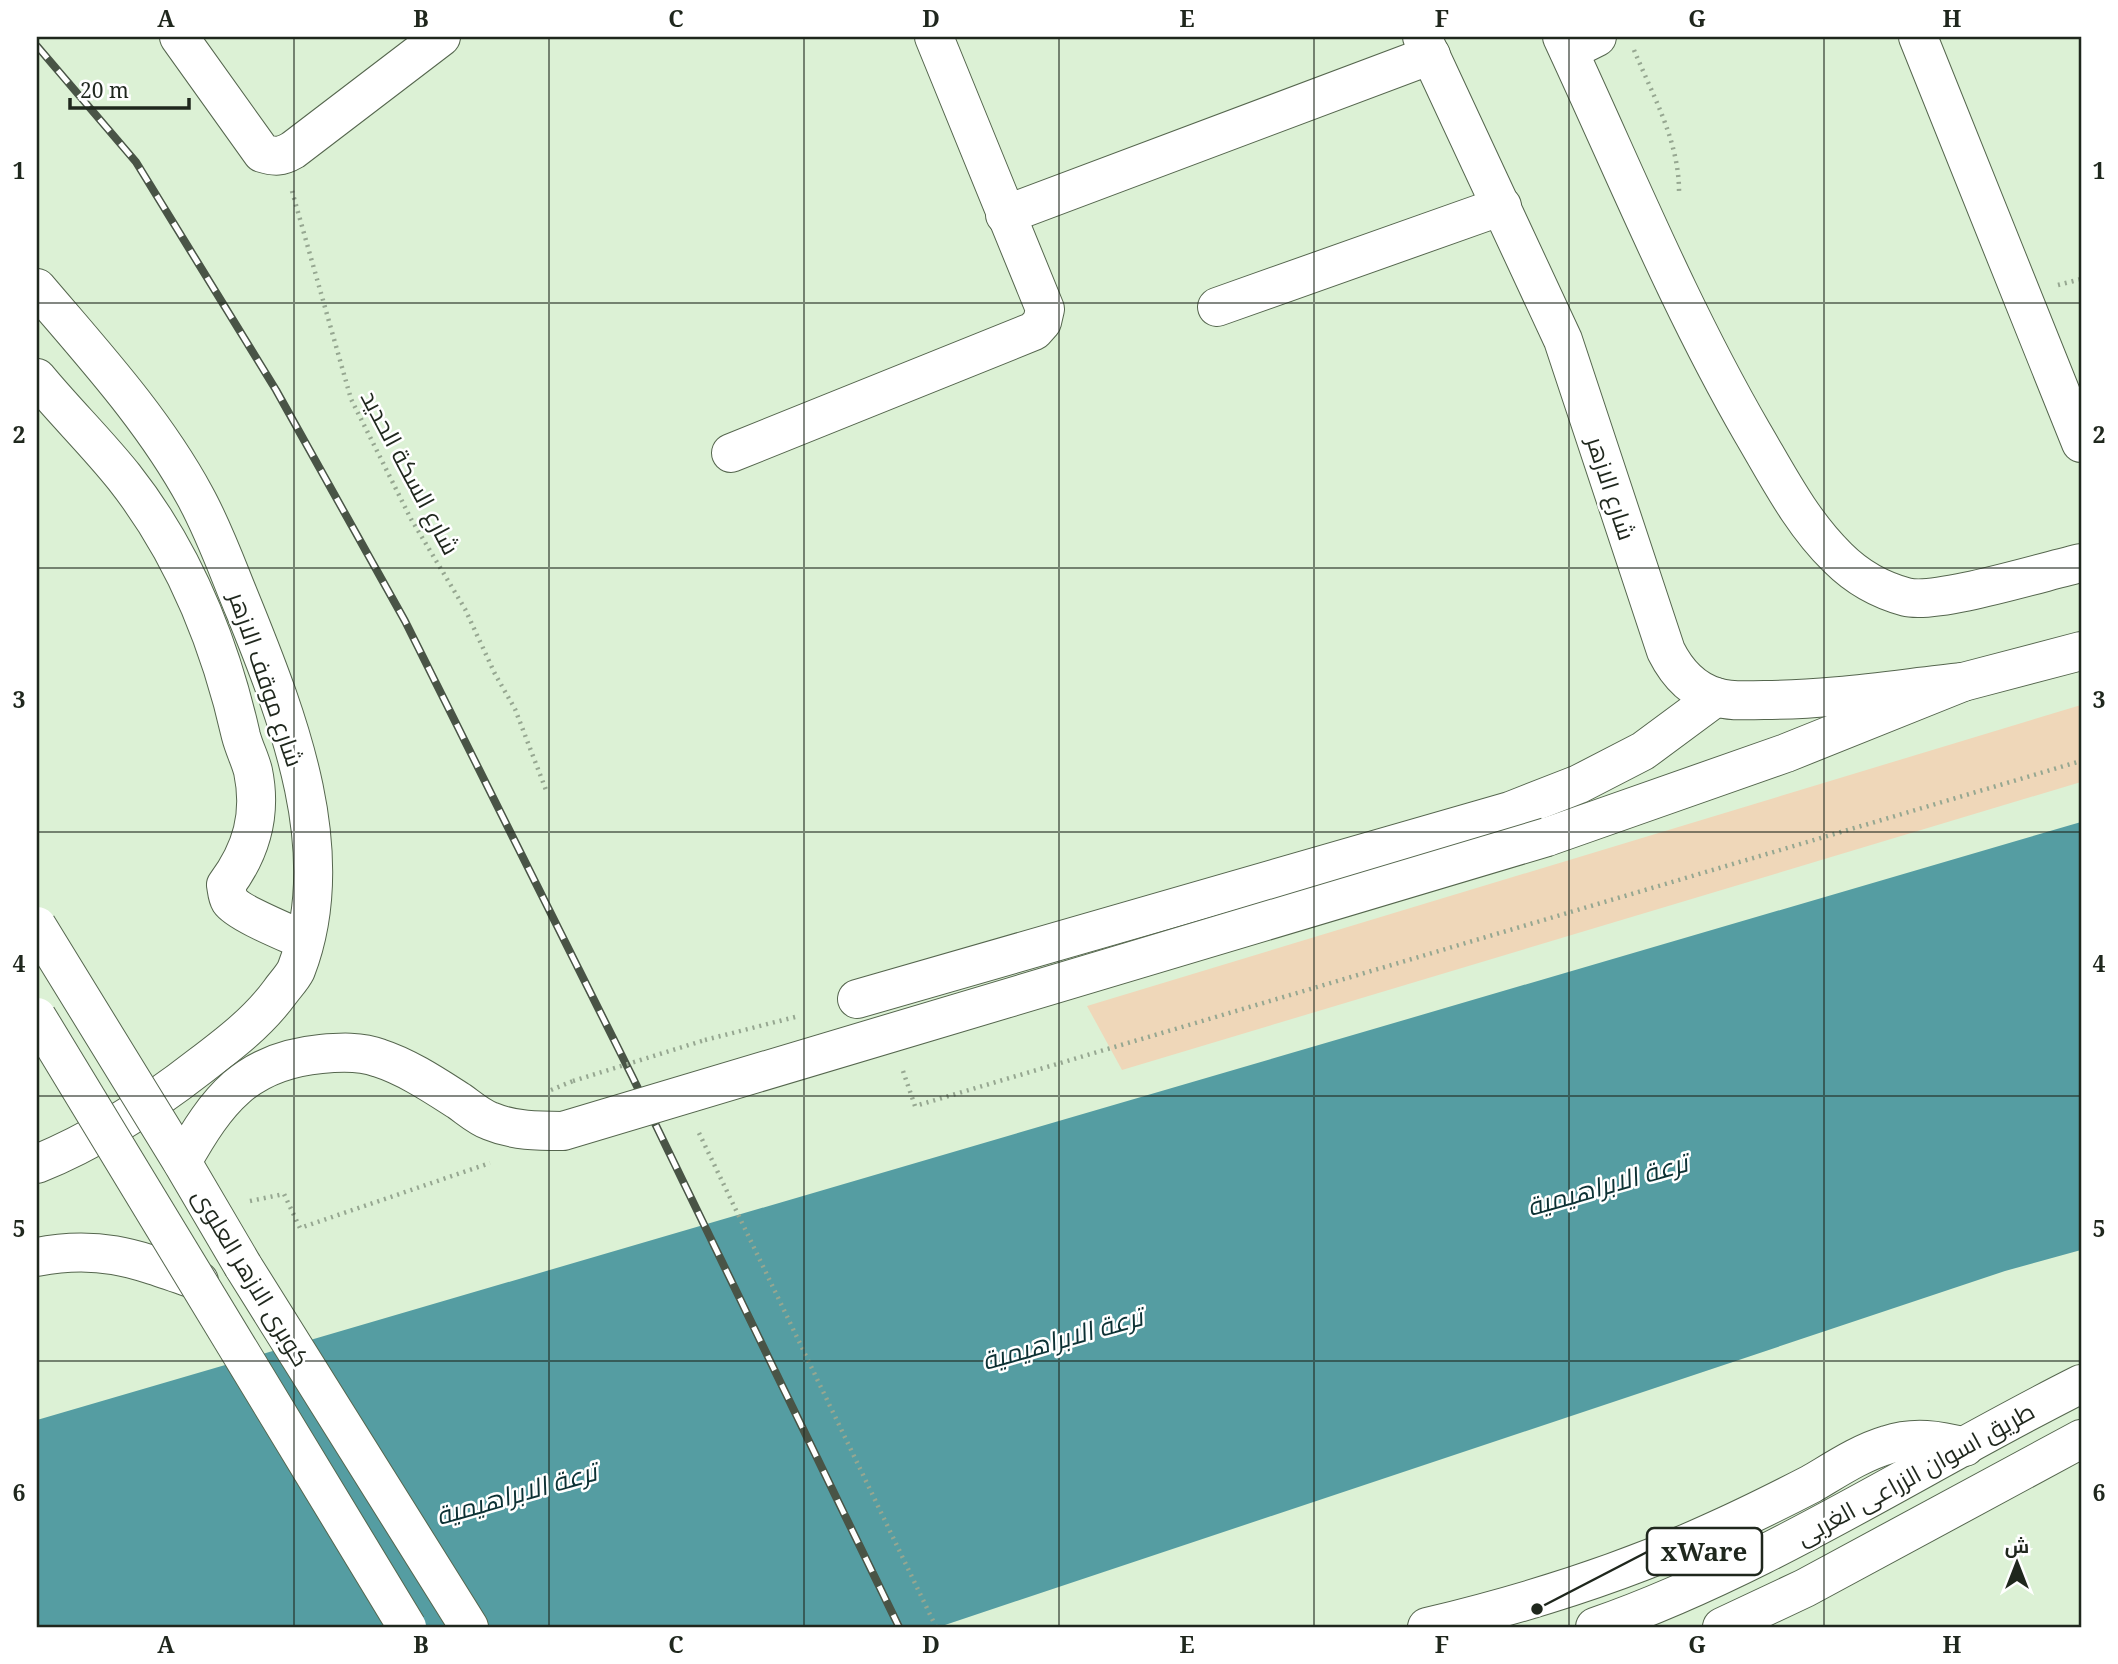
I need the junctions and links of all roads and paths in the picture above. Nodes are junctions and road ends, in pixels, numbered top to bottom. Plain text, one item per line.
1 (179, 37) edge
2 (441, 37) edge
3 (934, 37) edge
4 (1918, 37) edge
5 (1576, 41) edge
6 (1427, 46) edge
7 (1633, 49) dead end
8 (282, 156) junction
9 (1679, 198) dead end
10 (1503, 206) junction
11 (1005, 215) junction
12 (37, 288) edge
13 (1217, 307) dead end
14 (37, 378) edge
15 (2081, 443) edge
16 (731, 453) dead end
17 (169, 455) junction
18 (126, 480) junction
19 (2081, 563) edge
20 (2081, 651) edge
21 (1963, 682) junction
22 (1716, 697) junction
23 (2081, 761) edge
24 (546, 790) dead end
25 (37, 926) edge
26 (303, 940) junction
27 (858, 999) dead end
28 (805, 1014) dead end
29 (37, 1017) edge
30 (903, 1070) dead end
31 (573, 1081) dead end
32 (699, 1134) dead end
33 (499, 1160) dead end
34 (182, 1163) junction
35 (37, 1164) edge
36 (255, 1210) dead end
37 (37, 1257) edge
38 (199, 1281) junction
39 (2081, 1384) edge
40 (2081, 1439) edge
41 (1965, 1447) junction
42 (379, 1581) junction
43 (387, 1627) edge
44 (407, 1627) edge
45 (469, 1627) edge
46 (936, 1627) edge
47 (1427, 1627) edge
48 (1595, 1627) edge
49 (1722, 1627) edge

1 - 8 main road
2 - 8 main road
3 - 11 main road
4 - 15 main road
5 - 19 main road
6 - 10 main road, شارع الازهر
6 - 11 main road
7 - 9 path
8 - 24 path, شارع السكة الحديد
10 - 13 main road
10 - 22 main road, شارع الازهر
11 - 16 main road
12 - 17 main road, شارع موقف الازهر
14 - 18 main road
17 - 18 main road
17 - 26 main road, شارع موقف الازهر
18 - 26 main road
20 - 21 main road
21 - 22 main road, شارع الازهر
21 - 34 main road, bridge
22 - 27 main road
23 - 30 path
25 - 34 main road, كوبرى الازهر العلوى, bridge
26 - 35 main road, شارع موقف الازهر
28 - 31 path, bridge
29 - 38 main road, كوبرى الازهر العلوى, bridge
32 - 46 path
33 - 36 path
34 - 45 main road, كوبرى الازهر العلوى, bridge
37 - 38 main road
38 - 42 main road, كوبرى الازهر العلوى, bridge
39 - 41 main road, طريق اسوان الزراعى الغربى
40 - 49 main road, طريق اسوان الزراعى الغربى
41 - 47 main road
41 - 48 main road, طريق اسوان الزراعى الغربى
42 - 43 main road
42 - 44 main road, كوبرى الازهر العلوى, bridge

